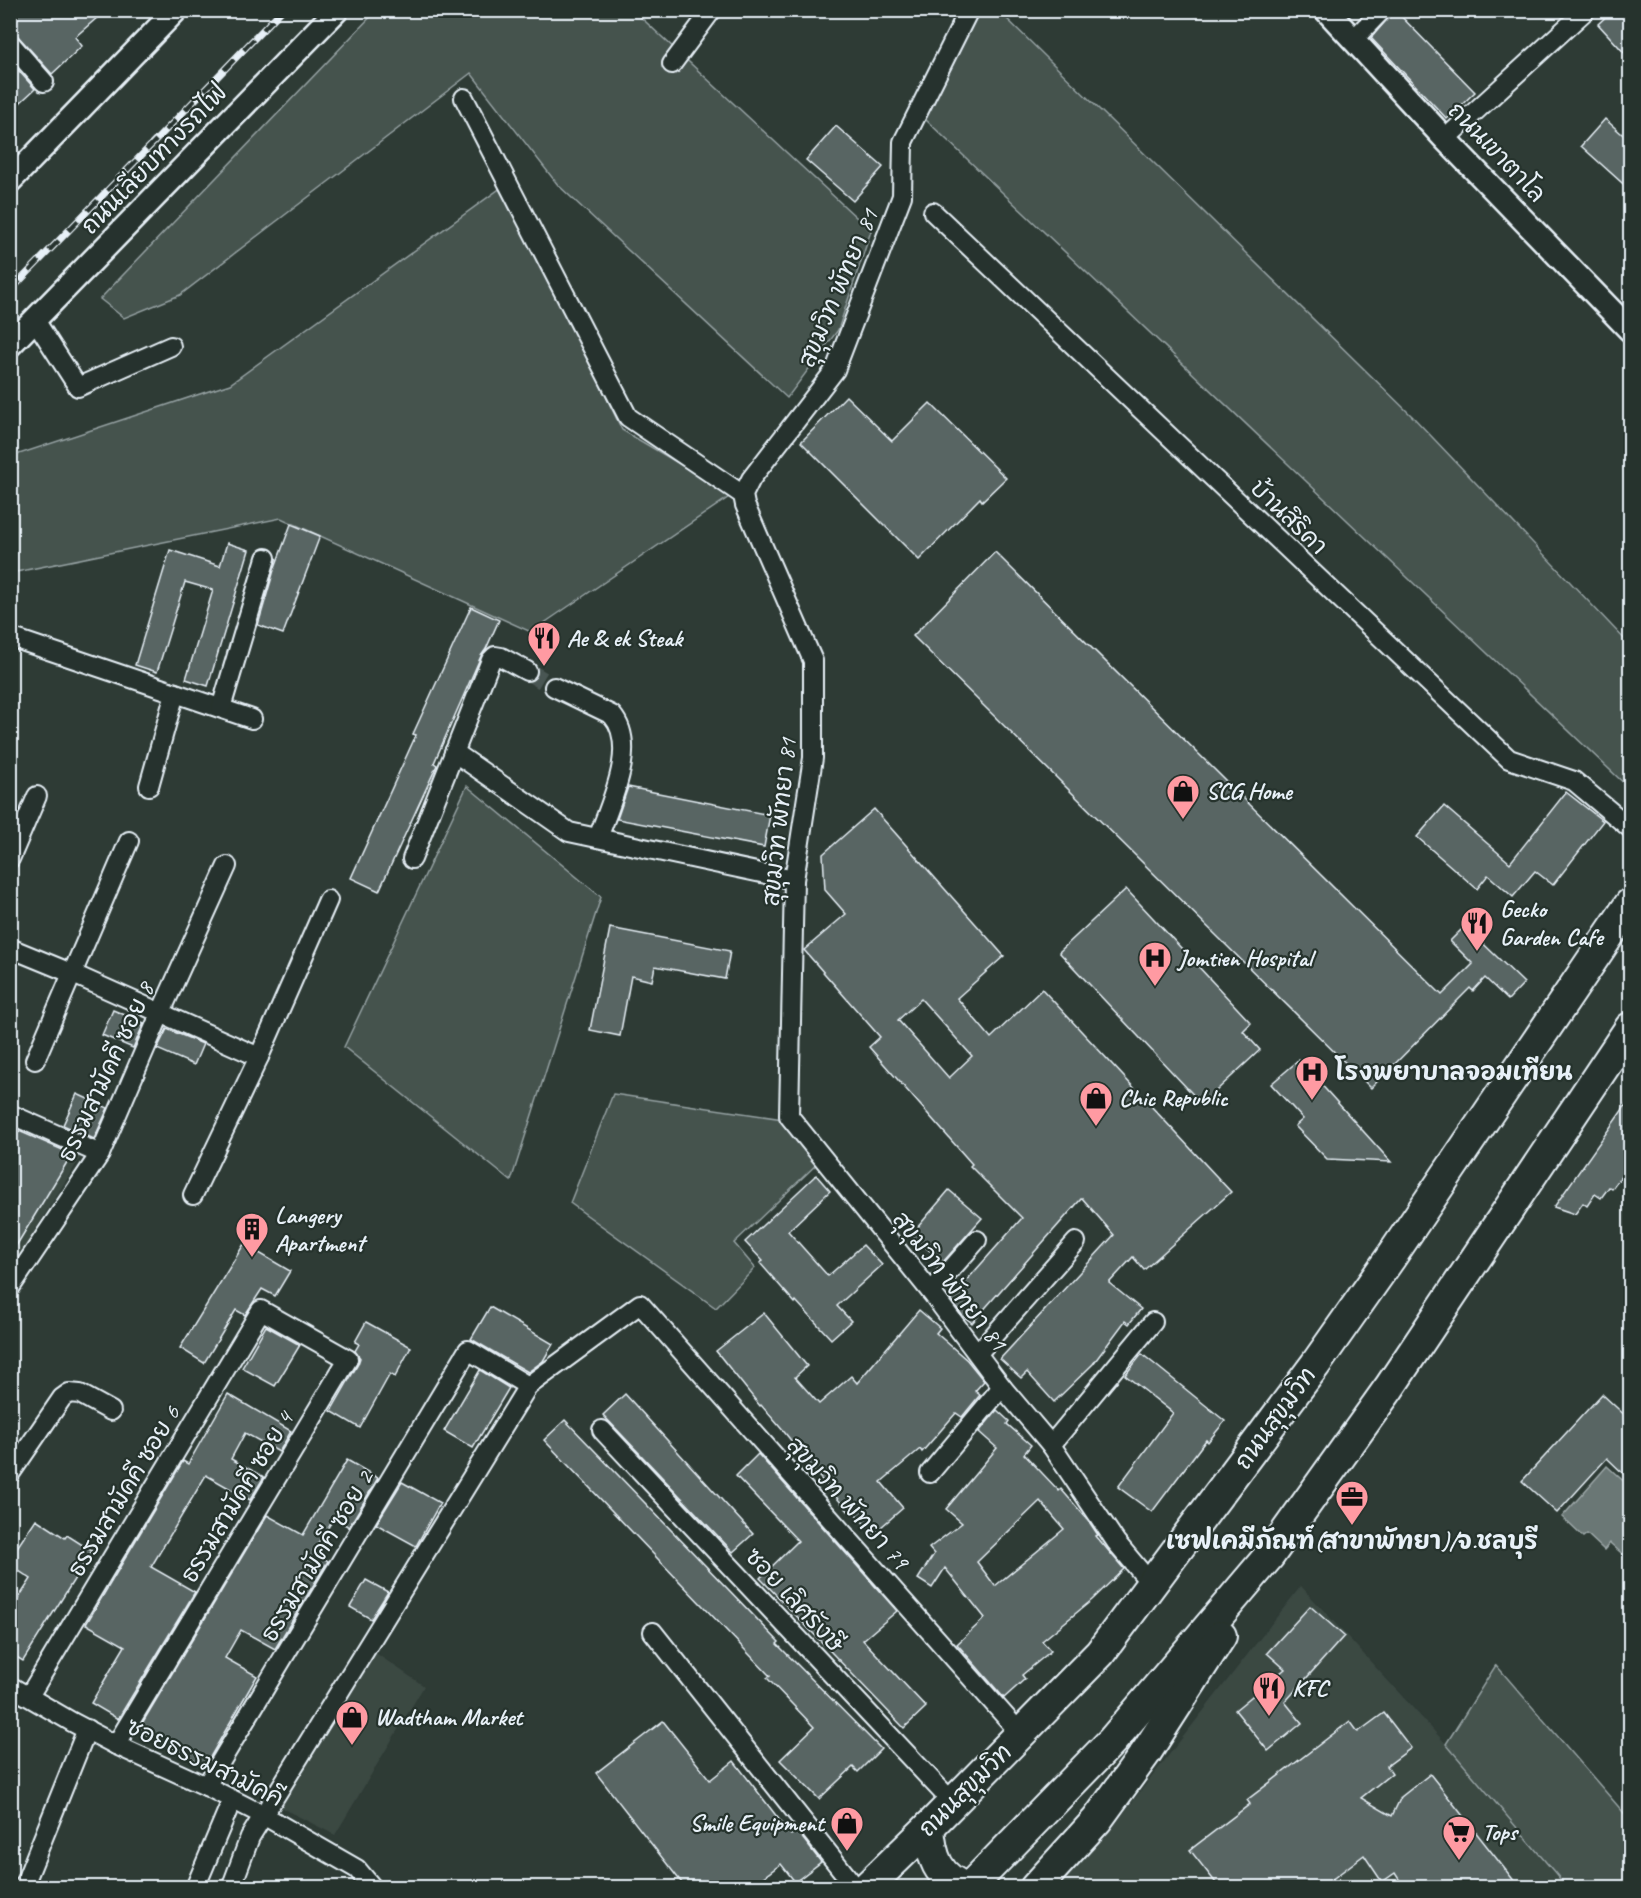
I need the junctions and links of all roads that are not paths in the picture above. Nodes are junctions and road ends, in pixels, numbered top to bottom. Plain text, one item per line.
1 (176, 10) edge
2 (337, 10) edge
3 (712, 10) edge
4 (969, 10) edge
5 (1326, 10) edge
6 (1382, 10) edge
7 (1586, 10) edge
8 (1352, 41) junction
9 (10, 43) edge
10 (672, 64) dead end
11 (44, 82) dead end
12 (464, 98) dead end
13 (1445, 138) junction
14 (10, 181) edge
15 (933, 212) dead end
16 (35, 320) junction
17 (1630, 330) edge
18 (10, 345) edge
19 (171, 346) dead end
20 (743, 495) junction
21 (266, 558) dead end
22 (10, 637) edge
23 (527, 671) tunnel mouth
24 (554, 687) tunnel mouth
25 (175, 693) junction
26 (220, 708) junction
27 (252, 719) dead end
28 (454, 752) junction
29 (149, 786) dead end
30 (37, 796) dead end
31 (1630, 828) edge
32 (598, 838) junction
33 (129, 841) dead end
34 (10, 859) edge
35 (412, 859) dead end
36 (227, 866) dead end
37 (794, 880) junction
38 (328, 900) dead end
39 (1630, 904) edge
40 (10, 948) edge
41 (71, 973) junction
42 (161, 1012) junction
43 (1630, 1028) edge
44 (259, 1057) junction
45 (35, 1060) dead end
46 (10, 1114) edge
47 (100, 1154) junction
48 (193, 1195) dead end
49 (977, 1240) dead end
50 (1076, 1242) dead end
51 (10, 1288) edge
52 (931, 1292) junction
53 (261, 1310) joint
54 (1153, 1322) dead end
55 (978, 1353) junction
56 (528, 1386) junction
57 (1002, 1387) junction
58 (111, 1411) dead end
59 (602, 1430) dead end
60 (1051, 1445) junction
61 (930, 1473) dead end
62 (10, 1474) edge
63 (1269, 1556) junction
64 (1152, 1585) junction
65 (653, 1632) dead end
66 (10, 1686) edge
67 (29, 1696) junction
68 (87, 1729) junction
69 (1021, 1734) junction
70 (116, 1745) junction
71 (206, 1786) junction
72 (232, 1800) junction
73 (952, 1803) junction
74 (263, 1815) junction
75 (929, 1827) junction
76 (23, 1887) edge
77 (195, 1887) edge
78 (231, 1887) edge
79 (373, 1887) edge
80 (856, 1887) edge
81 (866, 1887) edge
82 (968, 1887) edge
83 (1035, 1887) edge

1 - 14 street
2 - 16 street, ถนนเลียบทางรถไฟ
3 - 10 street
4 - 20 street, สุขุมวิท พัทยา 81
5 - 8 street, ถนนเขาตาโล
6 - 8 street
7 - 13 street
8 - 13 street, ถนนเขาตาโล
9 - 11 street
12 - 20 street
13 - 17 street, ถนนเขาตาโล
15 - 31 street, บ้านสิริคา
16 - 18 street, ถนนเลียบทางรถไฟ
16 - 19 street
20 - 37 street, สุขุมวิท พัทยา 81
21 - 26 street
22 - 25 street
23 - 28 street
24 - 32 street
25 - 26 street
25 - 29 street
26 - 27 street
28 - 32 street
28 - 35 street
30 - 34 street
32 - 37 street
33 - 41 street
36 - 42 street, ธรรมสามัคคี ซอย 8
37 - 52 street, สุขุมวิท พัทยา 81
38 - 44 street
39 - 64 highway, ถนนสุขุมวิท
40 - 41 street
41 - 42 street
41 - 45 street
42 - 44 street
42 - 47 street, ธรรมสามัคคี ซอย 8
43 - 63 highway
44 - 48 street
46 - 47 street
47 - 51 street, ธรรมสามัคคี ซอย 8
49 - 52 street
50 - 55 street
52 - 55 street, สุขุมวิท พัทยา 81
53 - 67 street, ธรรมสามัคคี ซอย 6
53 - 70 street, ธรรมสามัคคี ซอย 4
54 - 60 street
55 - 57 street, สุขุมวิท พัทยา 81
56 - 69 street, สุขุมวิท พัทยา 79
56 - 71 street, ธรรมสามัคคี ซอย 2
56 - 74 street
57 - 60 street, สุขุมวิท พัทยา 81
57 - 61 street
58 - 62 street
59 - 73 street, ซอย เลิศรังษี
60 - 64 street, สุขุมวิท พัทยา 81
63 - 82 highway
63 - 83 highway
64 - 69 highway, ถนนสุขุมวิท
65 - 80 street
66 - 67 street, ซอยธรรมสามัคคี
67 - 68 street, ซอยธรรมสามัคคี
68 - 70 street, ซอยธรรมสามัคคี
68 - 76 street
69 - 73 highway, ถนนสุขุมวิท
70 - 71 street, ซอยธรรมสามัคคี
71 - 72 street, ซอยธรรมสามัคคี
72 - 74 street, ซอยธรรมสามัคคี
72 - 77 street
73 - 75 highway, ถนนสุขุมวิท
74 - 78 street
74 - 79 street, ซอยธรรมสามัคคี
75 - 81 highway, ถนนสุขุมวิท
75 - 82 highway

